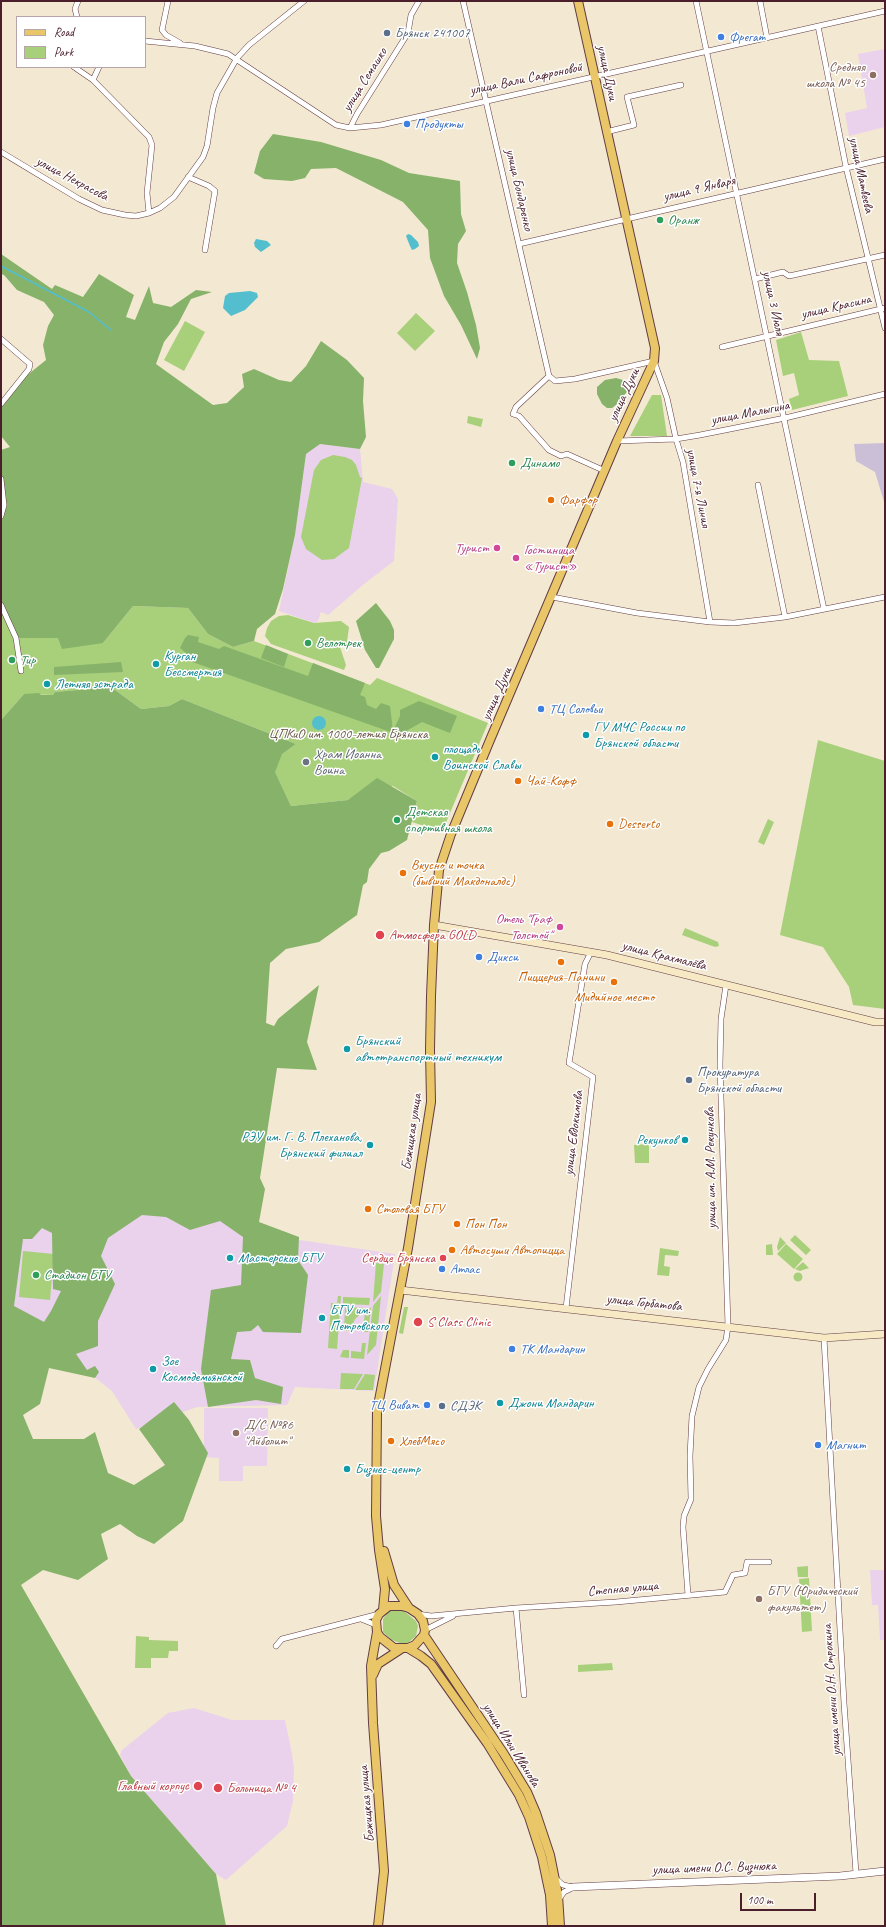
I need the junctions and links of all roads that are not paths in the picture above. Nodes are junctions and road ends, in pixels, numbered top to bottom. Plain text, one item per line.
1 (78, 1) edge
2 (168, 1) edge
3 (419, 1) edge
4 (462, 1) edge
5 (578, 1) edge
6 (696, 1) edge
7 (760, 1) edge
8 (300, 2) edge
9 (885, 11) edge
10 (77, 16) edge
11 (818, 26) junction
12 (767, 38) junction
13 (146, 41) edge
14 (182, 44) junction
15 (708, 51) junction
16 (237, 58) junction
17 (75, 68) edge
18 (98, 68) edge
19 (595, 77) junction
20 (92, 80) junction
21 (681, 85) dead end
22 (486, 100) junction
23 (350, 128) junction
24 (606, 132) junction
25 (1, 152) edge
26 (885, 158) edge
27 (846, 167) junction
28 (188, 177) junction
29 (736, 193) junction
30 (149, 213) junction
31 (626, 218) junction
32 (519, 244) junction
33 (205, 250) dead end
34 (885, 255) edge
35 (867, 259) junction
36 (755, 279) junction
37 (883, 309) edge
38 (885, 328) edge
39 (767, 336) junction
40 (1, 339) edge
41 (722, 347) dead end
42 (654, 361) junction
43 (549, 376) junction
44 (885, 394) edge
45 (1, 404) edge
46 (785, 418) junction
47 (676, 439) junction
48 (617, 441) junction
49 (605, 471) junction
50 (1, 479) edge
51 (758, 485) dead end
52 (1, 516) edge
53 (552, 596) junction
54 (885, 597) edge
55 (1, 605) edge
56 (824, 609) junction
57 (785, 617) junction
58 (710, 622) junction
59 (21, 671) dead end
60 (474, 780) joint
61 (434, 925) junction
62 (591, 952) junction
63 (726, 985) junction
64 (885, 1022) edge
65 (400, 1290) junction
66 (566, 1308) junction
67 (728, 1326) junction
68 (885, 1334) edge
69 (824, 1338) junction
70 (377, 1467) junction
71 (769, 1562) dead end
72 (688, 1595) junction
73 (409, 1608) junction
74 (516, 1608) junction
75 (381, 1612) junction
76 (418, 1614) junction
77 (459, 1614) junction
78 (360, 1619) junction
79 (376, 1628) junction
80 (424, 1632) junction
81 (276, 1646) dead end
82 (404, 1649) junction
83 (372, 1680) junction
84 (524, 1695) dead end
85 (885, 1871) edge
86 (856, 1873) junction
87 (555, 1878) junction
88 (572, 1887) junction
89 (558, 1900) junction
90 (378, 1926) edge
91 (552, 1926) edge
92 (560, 1926) edge

1 - 10 street
2 - 14 street
3 - 23 street, улица Семашко
4 - 22 street, улица Бондаренко
5 - 19 main road, улица Дуки
6 - 15 street, улица 3 Июля
7 - 12 street
8 - 16 street, улица Некрасова
9 - 11 street, улица Вали Сафроновой
11 - 12 street, улица Вали Сафроновой
11 - 27 street, улица Матвеева
12 - 15 street, улица Вали Сафроновой
13 - 14 street
14 - 16 street, улица Вали Сафроновой
15 - 19 street, улица Вали Сафроновой
15 - 29 street, улица 3 Июля
16 - 23 street, улица Вали Сафроновой
16 - 28 street, улица Некрасова
17 - 20 street
18 - 20 street
19 - 22 street, улица Вали Сафроновой
19 - 24 main road, улица Дуки
20 - 30 street
21 - 24 street
22 - 23 street, улица Вали Сафроновой
22 - 32 street, улица Бондаренко
24 - 31 main road, улица Дуки
25 - 30 street, улица Некрасова
26 - 27 street, улица 9 Января
27 - 29 street, улица 9 Января
27 - 35 street, улица Матвеева
28 - 30 street, улица Некрасова
28 - 33 street
29 - 31 street, улица 9 Января
29 - 36 street, улица 3 Июля
31 - 32 street, улица 9 Января
31 - 42 main road, улица Дуки
32 - 43 street, улица Бондаренко
34 - 35 street
35 - 36 street
35 - 37 street, улица Матвеева
36 - 39 street, улица 3 Июля
37 - 38 street, улица Матвеева
37 - 39 street, улица Красина
39 - 41 street, улица Красина
39 - 46 street, улица 3 Июля
40 - 45 street
42 - 43 street
42 - 47 street, улица 7-я Линия
42 - 48 main road, улица Дуки
43 - 49 street
44 - 46 street, улица Малыгина
46 - 47 street, улица Малыгина
46 - 56 street, улица 3 Июля
47 - 48 street, улица Малыгина
47 - 58 street, улица 7-я Линия
48 - 49 main road, улица Дуки
49 - 53 main road, улица Дуки
50 - 52 street
51 - 57 street
53 - 58 street
53 - 60 main road, улица Дуки
54 - 56 street
55 - 59 street
56 - 57 street
57 - 58 street
60 - 61 main road, Бежицкая улица
61 - 62 main road, улица Крахмалёва
61 - 65 main road, Бежицкая улица
62 - 63 main road, улица Крахмалёва
62 - 66 street, улица Евдокимова
63 - 64 main road, улица Крахмалёва
63 - 67 street, улица им. А.М. Рекункова
65 - 66 main road, улица Горбатова
65 - 70 main road, Бежицкая улица
66 - 67 main road, улица Горбатова
67 - 69 main road, улица Горбатова
67 - 72 street, улица им. А.М. Рекункова
68 - 69 main road, улица Горбатова
69 - 86 street, улица имени О.Н. Строкина
70 - 73 main road
70 - 75 main road
71 - 72 street, Степная улица
72 - 74 street, Степная улица
73 - 75 main road
73 - 76 main road
74 - 77 street, Степная улица
74 - 84 street
75 - 78 street
75 - 79 main road
76 - 77 street, Степная улица
76 - 80 main road
77 - 80 street
78 - 79 street
78 - 81 street
79 - 82 main road
79 - 83 main road, Бежицкая улица
80 - 82 main road
80 - 87 main road, улица Ильи Иванова
82 - 83 main road
82 - 91 main road, улица Ильи Иванова
83 - 90 main road, Бежицкая улица
85 - 86 street, улица имени О.С. Визнюка
86 - 88 street, улица имени О.С. Визнюка
87 - 88 street
87 - 89 main road, улица Ильи Иванова
88 - 89 street
89 - 92 main road, улица Ильи Иванова

